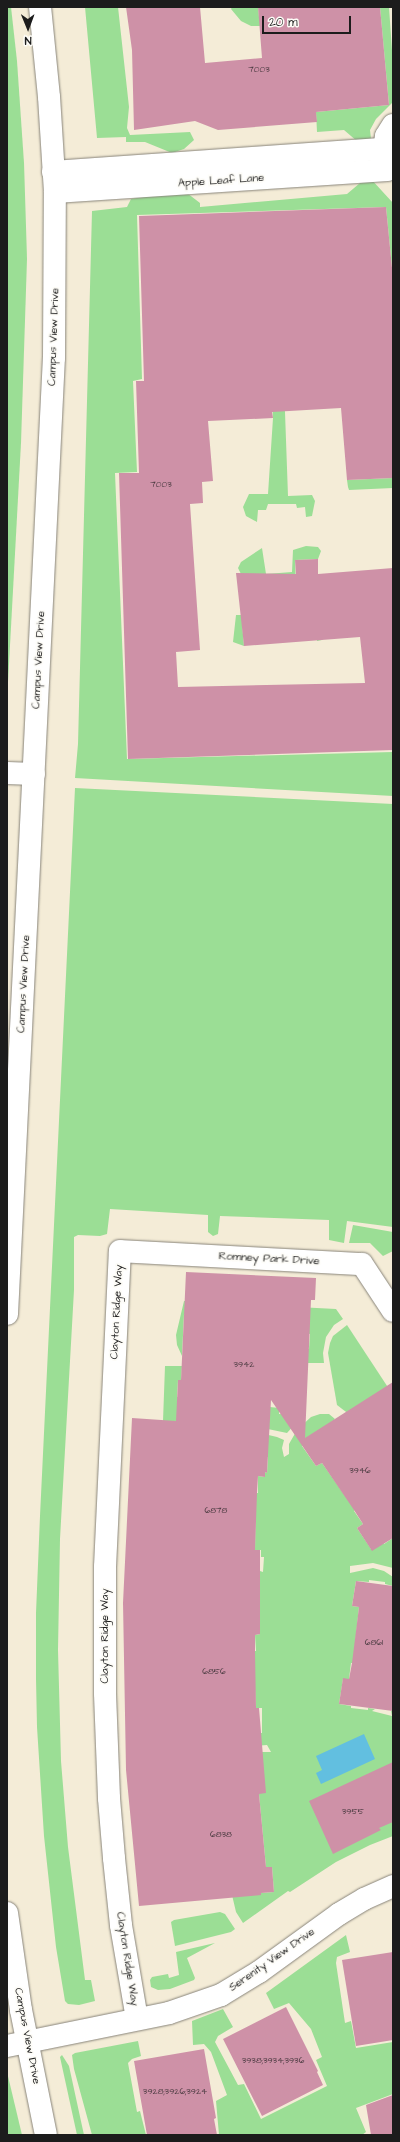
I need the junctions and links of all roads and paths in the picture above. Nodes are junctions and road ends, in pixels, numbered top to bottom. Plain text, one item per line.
1 (40, 7) edge
2 (393, 125) edge
3 (384, 149) junction
4 (390, 175) edge
5 (54, 182) junction
6 (7, 773) edge
7 (34, 774) junction
8 (120, 1251) joint
9 (393, 1311) edge
10 (7, 1314) edge
11 (393, 1886) edge
12 (7, 1913) edge
13 (137, 2019) junction
14 (17, 2044) edge
15 (46, 2135) edge

1 - 5 street, Campus View Drive
2 - 3 street
3 - 4 street
3 - 5 street, Apple Leaf Lane
4 - 5 street, Apple Leaf Lane
5 - 7 street, Campus View Drive
6 - 7 street
7 - 10 street, Campus View Drive
8 - 9 street, Romney Park Drive
8 - 13 street, Clayton Ridge Way
11 - 13 street, Serenity View Drive
12 - 14 street, Campus View Drive
13 - 14 street, Serenity View Drive
14 - 15 street, Campus View Drive

